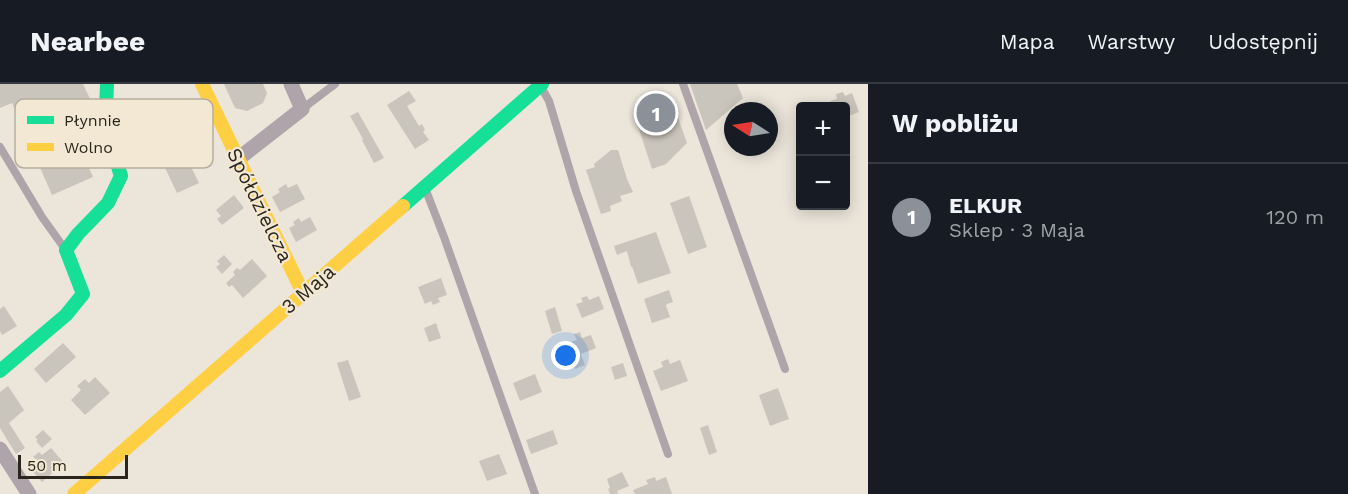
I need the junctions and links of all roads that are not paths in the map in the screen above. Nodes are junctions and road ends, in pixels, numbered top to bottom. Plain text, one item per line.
1 (107, 84) edge
2 (201, 84) edge
3 (291, 84) edge
4 (335, 84) edge
5 (683, 84) edge
6 (541, 85) edge
7 (106, 99) edge
8 (208, 99) edge
9 (213, 108) edge
10 (302, 109) junction
11 (0, 147) edge
12 (238, 159) junction
13 (118, 168) edge
14 (425, 187) junction
15 (66, 250) junction
16 (303, 293) junction
17 (784, 369) dead end
18 (0, 371) edge
19 (0, 449) edge
20 (668, 454) dead end
21 (28, 494) edge
22 (74, 494) edge
23 (535, 494) edge

1 - 7 street
2 - 8 street, Spółdzielcza
3 - 10 street
4 - 10 lane
5 - 17 lane
6 - 14 street, 3 Maja
6 - 20 lane
9 - 12 street, Spółdzielcza
10 - 12 street
11 - 15 lane
12 - 16 street, Spółdzielcza
13 - 15 street
14 - 16 street, 3 Maja
14 - 23 lane
15 - 18 street
16 - 22 street, 3 Maja
19 - 21 street

